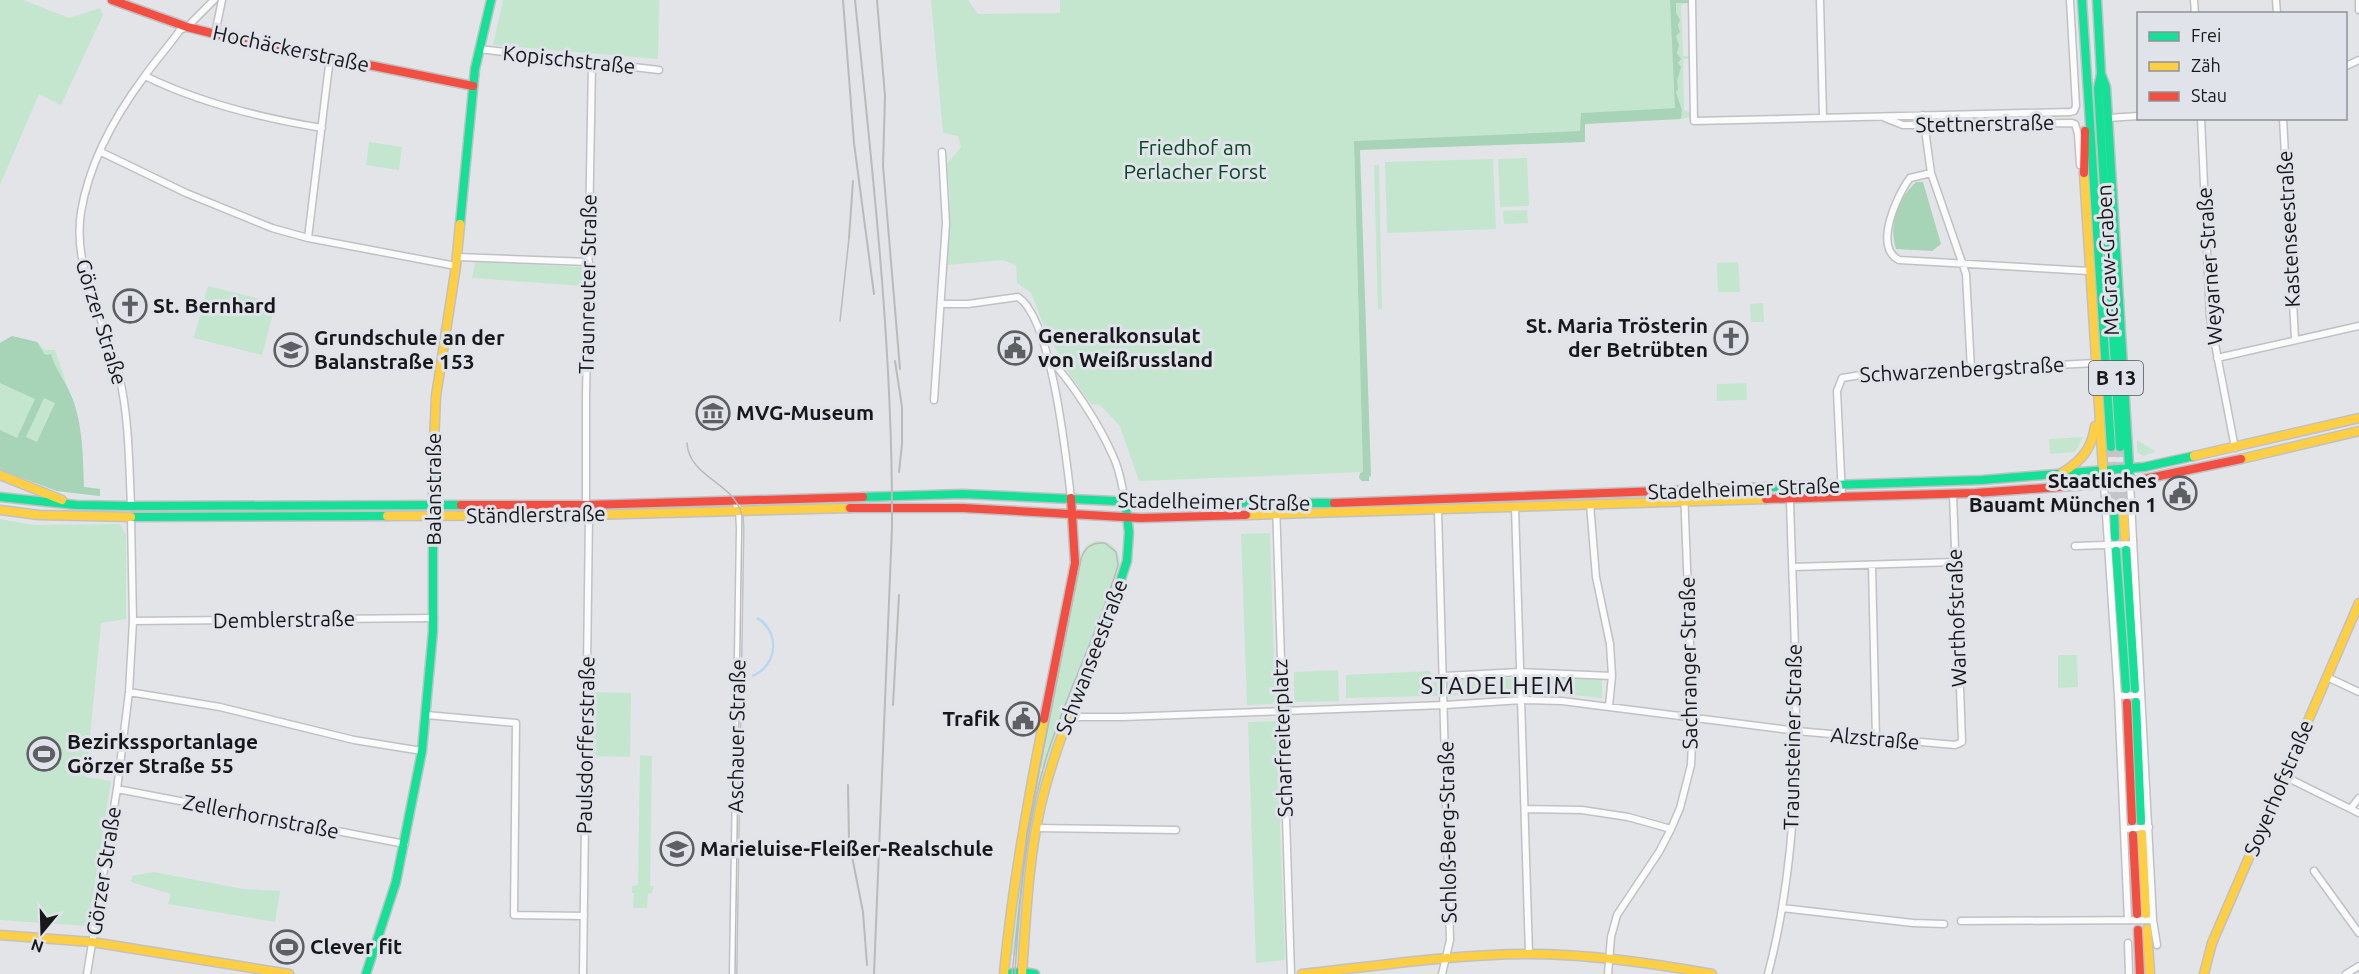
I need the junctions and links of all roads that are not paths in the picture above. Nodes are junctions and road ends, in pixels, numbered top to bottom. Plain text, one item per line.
1 (112, 0) edge
2 (214, 0) edge
3 (222, 0) edge
4 (491, 0) edge
5 (1692, 0) edge
6 (1820, 0) edge
7 (2070, 0) edge
8 (2082, 0) edge
9 (2097, 0) edge
10 (2359, 0) edge
11 (2359, 10) edge
12 (187, 27) junction
13 (215, 34) junction
14 (479, 49) junction
15 (330, 57) junction
16 (592, 63) junction
17 (659, 70) dead end
18 (2101, 74) junction
19 (144, 76) junction
20 (473, 86) junction
21 (2088, 98) junction
22 (1882, 116) junction
23 (1923, 116) junction
24 (2137, 116) edge
25 (1823, 117) junction
26 (2108, 118) junction
27 (2200, 120) edge
28 (2283, 120) edge
29 (1923, 125) junction
30 (322, 128) junction
31 (101, 152) junction
32 (942, 152) dead end
33 (1931, 173) junction
34 (2084, 173) junction
35 (308, 238) junction
36 (457, 262) junction
37 (589, 262) junction
38 (1962, 264) junction
39 (2089, 271) junction
40 (941, 304) junction
41 (2359, 326) edge
42 (2295, 339) junction
43 (1049, 358) junction
44 (2217, 358) junction
45 (2096, 363) junction
46 (1971, 370) junction
47 (2098, 396) junction
48 (934, 400) dead end
49 (2359, 418) edge
50 (2359, 431) edge
51 (2235, 448) junction
52 (2130, 468) junction
53 (2103, 471) junction
54 (0, 475) edge
55 (2058, 475) junction
56 (2130, 482) junction
57 (2104, 484) junction
58 (1842, 485) junction
59 (1684, 491) junction
60 (1953, 494) junction
61 (0, 497) edge
62 (1842, 497) junction
63 (1071, 498) junction
64 (1790, 499) junction
65 (734, 500) junction
66 (1125, 501) junction
67 (1276, 503) junction
68 (1358, 503) junction
69 (1685, 503) junction
70 (1590, 504) junction
71 (76, 505) junction
72 (433, 505) junction
73 (586, 505) junction
74 (130, 506) junction
75 (2119, 506) tunnel mouth
76 (1515, 507) junction
77 (0, 510) edge
78 (739, 510) junction
79 (1438, 510) junction
80 (1358, 512) junction
81 (1072, 514) junction
82 (433, 515) junction
83 (589, 515) junction
84 (1277, 516) junction
85 (130, 517) junction
86 (1128, 518) junction
87 (2120, 537) dead end
88 (2108, 544) junction
89 (2075, 546) dead end
90 (2125, 548) junction
91 (1955, 562) junction
92 (1872, 565) junction
93 (1793, 567) junction
94 (2359, 603) edge
95 (434, 618) junction
96 (133, 621) junction
97 (1520, 672) junction
98 (1444, 676) junction
99 (1612, 676) junction
100 (2327, 677) junction
101 (129, 692) junction
102 (2359, 692) edge
103 (2133, 695) junction
104 (2118, 696) junction
105 (1521, 700) junction
106 (1445, 705) junction
107 (1609, 706) junction
108 (1282, 711) junction
109 (1069, 714) junction
110 (426, 715) junction
111 (1693, 719) junction
112 (1797, 732) junction
113 (1876, 739) junction
114 (1962, 742) joint
115 (422, 751) junction
116 (2284, 776) junction
117 (117, 789) junction
118 (2359, 798) edge
119 (2351, 808) junction
120 (1525, 809) junction
121 (2359, 813) edge
122 (2137, 821) dead end
123 (2149, 827) junction
124 (1036, 828) junction
125 (1671, 829) junction
126 (2125, 829) junction
127 (1176, 830) dead end
128 (2137, 835) dead end
129 (405, 844) junction
130 (2314, 871) dead end
131 (1782, 908) junction
132 (584, 916) junction
133 (2145, 916) junction
134 (2128, 920) junction
135 (1962, 921) dead end
136 (1944, 924) dead end
137 (2359, 933) edge
138 (0, 935) edge
139 (92, 942) junction
140 (2128, 943) dead end
141 (2157, 945) dead end
142 (1529, 954) junction
143 (1445, 958) junction
144 (1609, 958) junction
145 (2359, 966) edge
146 (252, 971) edge
147 (1022, 973) edge
148 (87, 974) edge
149 (289, 974) edge
150 (366, 974) edge
151 (583, 974) edge
152 (733, 974) edge
153 (1006, 974) edge
154 (1035, 974) edge
155 (1291, 974) edge
156 (1302, 974) edge
157 (1442, 974) edge
158 (1608, 974) edge
159 (1712, 974) edge
160 (1768, 974) edge
161 (2129, 974) edge
162 (2140, 974) edge
163 (2150, 974) edge
164 (2204, 974) edge
165 (2346, 974) edge

1 - 12 main road, Hochäckerstraße
2 - 12 street, Görzer Straße
3 - 13 street
4 - 14 main road, Balanstraße
5 - 25 street, Stettnerstraße
6 - 25 street
7 - 23 street, Stettnerstraße
8 - 21 main road, B 13
9 - 18 main road, B 13
10 - 11 street
12 - 13 main road, Hochäckerstraße
12 - 19 street, Görzer Straße
13 - 15 main road, Hochäckerstraße
14 - 16 street, Kopischstraße
14 - 20 main road, Balanstraße
15 - 20 main road, Hochäckerstraße
15 - 30 street
16 - 17 street, Kopischstraße
16 - 37 street, Traunreuter Straße
18 - 21 main road, McGraw-Graben / B 13
18 - 26 main road
19 - 30 street
19 - 31 street, Görzer Straße
20 - 36 main road, Balanstraße
21 - 34 main road
22 - 23 street, Stettnerstraße
22 - 25 street, Stettnerstraße
22 - 29 street, Stettnerstraße
23 - 29 street
24 - 26 street
26 - 52 main road
27 - 44 street, Weyarner Straße
28 - 42 street, Kastenseestraße
29 - 33 street
29 - 34 street, Stettnerstraße
30 - 35 street
31 - 35 street
31 - 74 street, Görzer Straße
32 - 40 street
33 - 38 street
33 - 38 street
34 - 39 main road
35 - 36 street
36 - 37 street
36 - 72 main road, Balanstraße
37 - 73 street, Traunreuter Straße
38 - 39 street
38 - 46 street
39 - 45 main road
40 - 43 street, Schwanseestraße
40 - 48 street
41 - 42 street
42 - 44 street
43 - 63 street, Schwanseestraße
43 - 66 street, Schwanseestraße
44 - 51 street, Weyarner Straße
45 - 46 street, Schwarzenbergstraße
45 - 47 main road
46 - 58 street, Schwarzenbergstraße
47 - 53 main road
47 - 55 main road
49 - 51 main road, Stadelheimer Straße
50 - 56 main road, Stadelheimer Straße
51 - 52 main road, Stadelheimer Straße
52 - 53 main road, Stadelheimer Straße
52 - 56 main road
53 - 55 main road, Stadelheimer Straße
53 - 57 main road
54 - 71 main road
55 - 58 main road, Stadelheimer Straße
56 - 57 main road, Stadelheimer Straße
56 - 90 street
57 - 60 main road, Stadelheimer Straße
57 - 88 street
58 - 59 main road, Stadelheimer Straße
58 - 62 street, Schwarzenbergstraße
59 - 68 main road, Stadelheimer Straße
59 - 69 street, Sachranger Straße
60 - 62 main road, Stadelheimer Straße
60 - 91 street, Warthofstraße
61 - 71 main road, Ständlerstraße
62 - 64 main road, Stadelheimer Straße
63 - 65 main road, Ständlerstraße
63 - 66 main road, Stadelheimer Straße
63 - 81 main road, Schwanseestraße
64 - 69 main road, Stadelheimer Straße
64 - 93 street, Traunsteiner Straße
65 - 73 main road, Ständlerstraße
65 - 78 street, Aschauer Straße
66 - 67 main road, Stadelheimer Straße
66 - 86 main road, Schwanseestraße
67 - 68 main road, Stadelheimer Straße
67 - 84 street, Scharfreiterplatz
68 - 80 main road
69 - 70 main road, Stadelheimer Straße
69 - 111 street, Sachranger Straße
70 - 76 main road, Stadelheimer Straße
70 - 99 street
71 - 74 main road, Ständlerstraße
72 - 73 main road, Ständlerstraße
72 - 74 main road, Ständlerstraße
72 - 82 main road, Balanstraße
75 - 87 main road
76 - 79 main road, Stadelheimer Straße
76 - 97 street
77 - 85 main road, Ständlerstraße
78 - 81 main road, Ständlerstraße
78 - 83 main road, Ständlerstraße
78 - 152 street, Aschauer Straße
79 - 80 main road, Stadelheimer Straße
79 - 98 street, Schloß-Berg-Straße
80 - 84 main road, Stadelheimer Straße
81 - 86 main road, Stadelheimer Straße
81 - 153 main road, Schwanseestraße
82 - 83 main road, Ständlerstraße
82 - 85 main road, Ständlerstraße
82 - 95 main road, Balanstraße
83 - 132 street, Paulsdorfferstraße
84 - 86 main road, Stadelheimer Straße
84 - 108 street, Scharfreiterplatz
85 - 96 street, Görzer Straße
86 - 109 main road, Schwanseestraße
88 - 89 street
88 - 90 street
88 - 104 street
90 - 103 main road
91 - 92 street
91 - 114 street, Warthofstraße
92 - 93 street
92 - 113 street
93 - 112 street, Traunsteiner Straße
94 - 100 main road, Soyerhofstraße
95 - 96 street, Demblerstraße
95 - 110 main road, Balanstraße
96 - 101 street, Görzer Straße
97 - 98 street
97 - 99 street
97 - 105 street
98 - 106 street, Schloß-Berg-Straße
99 - 107 street
100 - 102 street
100 - 116 main road, Soyerhofstraße
101 - 115 street
101 - 117 street, Görzer Straße
103 - 104 street
103 - 122 main road
103 - 123 street
104 - 126 street
105 - 106 street, Alzstraße
105 - 107 street, Alzstraße
105 - 120 street
106 - 108 street, Alzstraße
106 - 143 street, Schloß-Berg-Straße
107 - 111 street, Alzstraße
108 - 109 street, Alzstraße
108 - 155 street, Scharfreiterplatz
109 - 124 main road, Schwanseestraße
110 - 115 main road, Balanstraße
110 - 132 street
111 - 112 street, Alzstraße
111 - 125 street, Sachranger Straße
112 - 113 street, Alzstraße
112 - 131 street, Traunsteiner Straße
113 - 114 street, Alzstraße
115 - 129 main road, Balanstraße
116 - 119 street
116 - 164 main road, Soyerhofstraße
117 - 129 street, Zellerhornstraße
117 - 139 street, Görzer Straße
118 - 119 street
119 - 121 street
120 - 125 street
120 - 142 street
123 - 126 street
123 - 133 street
124 - 127 street
124 - 147 main road, Schwanseestraße
125 - 144 street, Sachranger Straße
126 - 134 street
128 - 133 main road
129 - 150 main road, Balanstraße
130 - 137 street
131 - 136 street
131 - 160 street, Traunsteiner Straße
132 - 151 street, Paulsdorfferstraße
133 - 134 street
133 - 141 street
134 - 135 street
138 - 139 main road
139 - 146 main road
139 - 148 street, Görzer Straße
140 - 161 street
142 - 143 main road
142 - 144 main road
143 - 156 main road
143 - 157 street, Schloß-Berg-Straße
144 - 158 street, Sachranger Straße
144 - 159 main road
145 - 165 street
146 - 149 main road
147 - 153 main road
147 - 154 main road
162 - 163 main road

